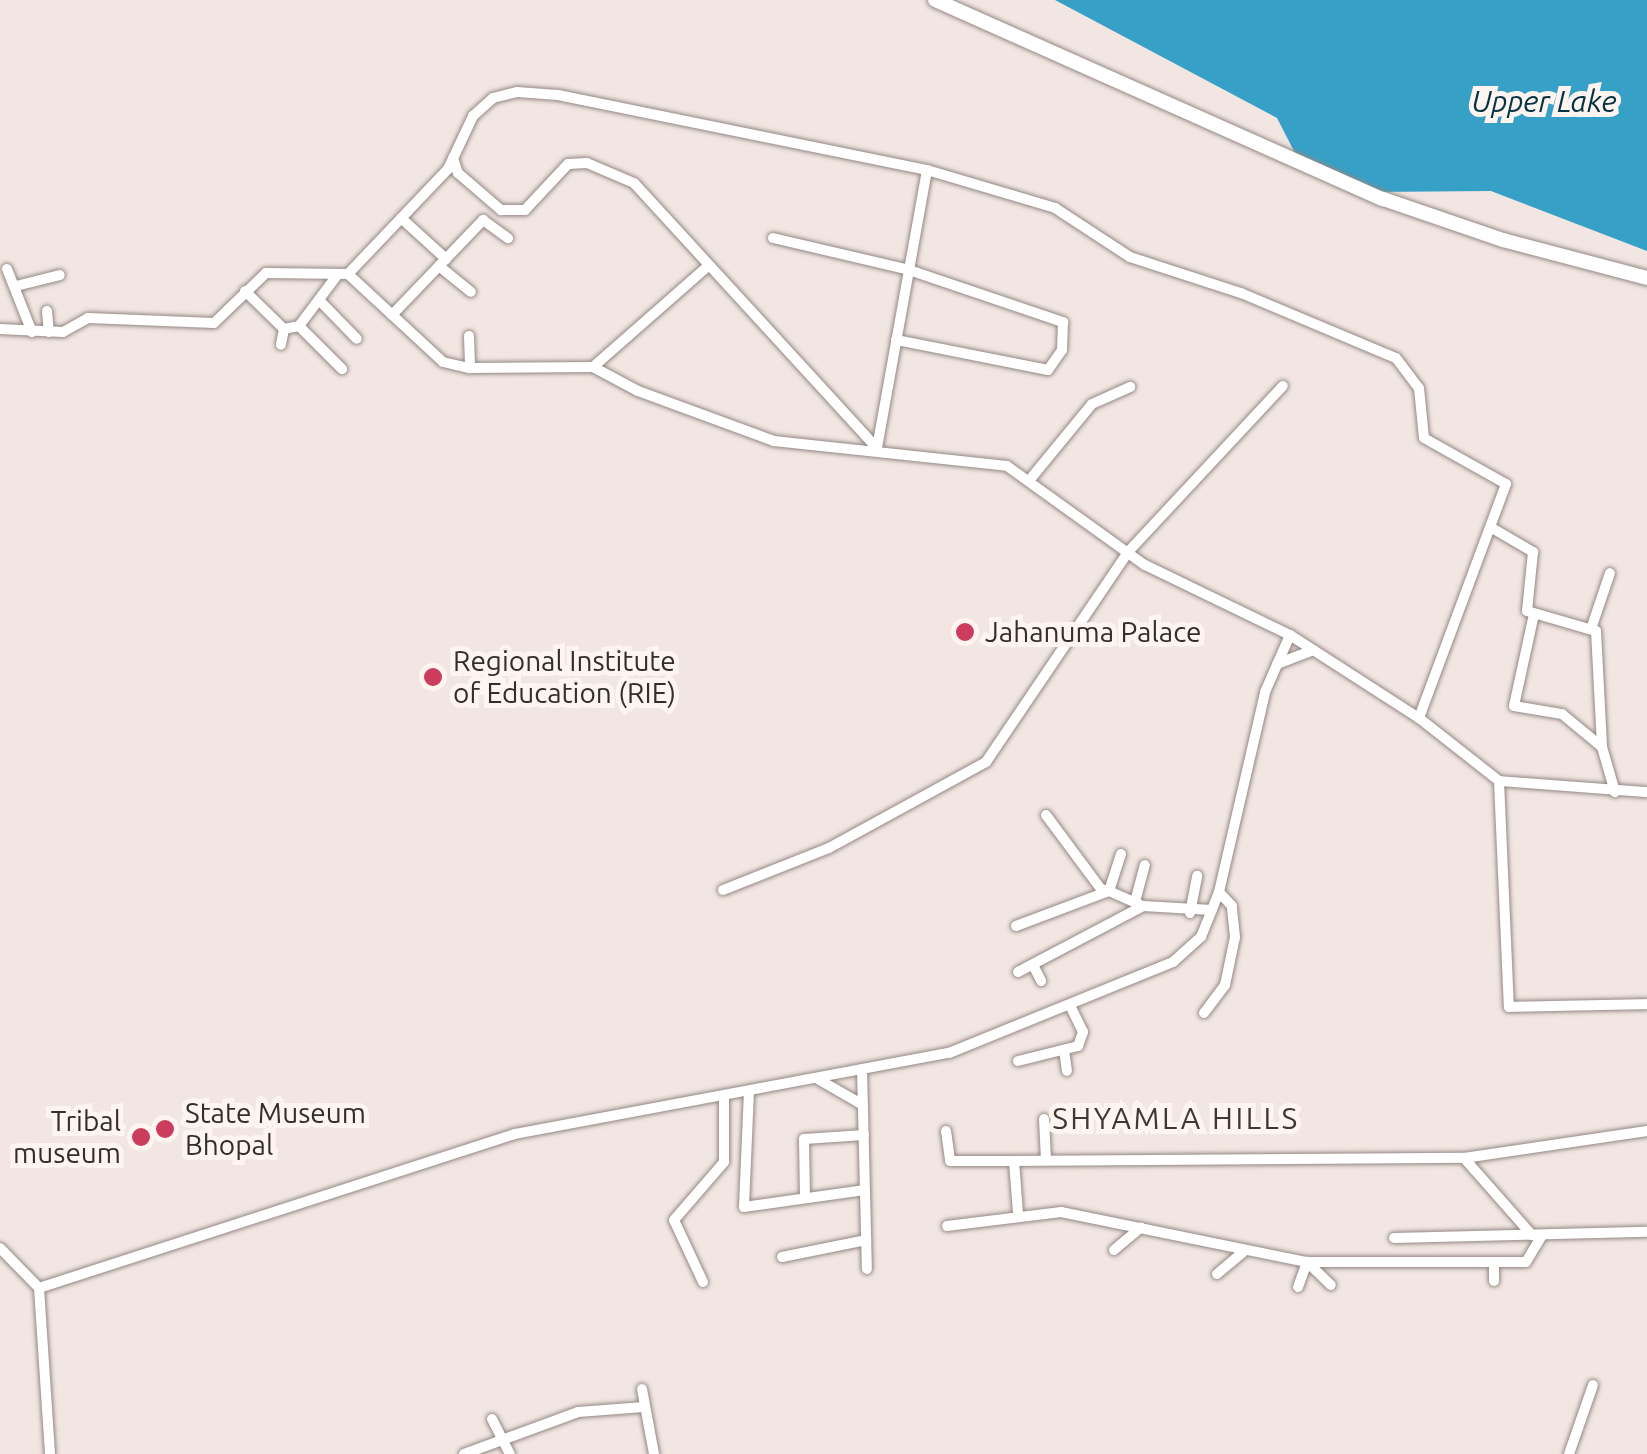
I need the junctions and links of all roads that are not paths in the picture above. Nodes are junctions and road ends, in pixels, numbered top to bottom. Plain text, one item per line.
1 (934, 0) edge
2 (453, 157) junction
3 (927, 170) junction
4 (401, 218) junction
5 (508, 238) dead end
6 (774, 238) dead end
7 (442, 262) junction
8 (707, 267) junction
9 (7, 269) dead end
10 (909, 270) junction
11 (343, 274) junction
12 (60, 275) dead end
13 (1647, 278) edge
14 (16, 286) junction
15 (245, 291) junction
16 (471, 292) dead end
17 (318, 300) junction
18 (47, 311) dead end
19 (392, 314) junction
20 (299, 326) junction
21 (0, 329) edge
22 (284, 329) junction
23 (32, 332) junction
24 (50, 332) junction
25 (469, 336) dead end
26 (358, 339) dead end
27 (896, 340) junction
28 (281, 345) dead end
29 (594, 366) junction
30 (470, 368) junction
31 (342, 369) dead end
32 (1130, 386) dead end
33 (1283, 386) dead end
34 (877, 448) junction
35 (1032, 478) junction
36 (1492, 528) junction
37 (1128, 552) junction
38 (1610, 573) dead end
39 (1534, 614) junction
40 (1590, 629) junction
41 (1290, 634) junction
42 (1313, 650) junction
43 (1277, 664) junction
44 (1419, 718) junction
45 (1602, 747) junction
46 (1500, 782) junction
47 (1616, 792) junction
48 (1647, 792) edge
49 (1046, 815) dead end
50 (1121, 854) dead end
51 (1145, 864) dead end
52 (1197, 876) dead end
53 (723, 890) dead end
54 (1109, 891) junction
55 (1219, 892) junction
56 (1140, 902) junction
57 (1212, 910) junction
58 (1190, 913) junction
59 (1016, 926) dead end
60 (1033, 966) junction
61 (1018, 972) dead end
62 (1041, 981) dead end
63 (1647, 1004) edge
64 (1071, 1007) junction
65 (1204, 1013) dead end
66 (1064, 1050) junction
67 (1018, 1061) dead end
68 (862, 1069) junction
69 (1067, 1071) dead end
70 (815, 1078) junction
71 (749, 1091) junction
72 (724, 1096) junction
73 (862, 1105) junction
74 (1044, 1119) dead end
75 (946, 1131) dead end
76 (1647, 1131) edge
77 (864, 1135) junction
78 (1464, 1158) junction
79 (1046, 1160) junction
80 (1014, 1161) junction
81 (865, 1190) junction
82 (805, 1197) junction
83 (1018, 1213) junction
84 (948, 1226) dead end
85 (1141, 1228) junction
86 (1647, 1232) edge
87 (1537, 1235) junction
88 (1394, 1238) dead end
89 (866, 1240) junction
90 (0, 1248) edge
91 (1114, 1250) dead end
92 (1243, 1252) junction
93 (782, 1257) dead end
94 (1308, 1262) junction
95 (1494, 1262) junction
96 (867, 1269) dead end
97 (1216, 1274) dead end
98 (1494, 1281) dead end
99 (703, 1282) dead end
100 (1331, 1285) dead end
101 (1298, 1287) dead end
102 (38, 1288) junction
103 (1592, 1385) dead end
104 (642, 1388) dead end
105 (644, 1407) junction
106 (492, 1419) dead end
107 (501, 1436) junction
108 (472, 1452) edge
109 (50, 1454) edge
110 (510, 1454) edge
111 (654, 1454) edge
112 (1569, 1454) edge

1 - 13 street
2 - 3 street
2 - 4 street
2 - 8 street
3 - 10 street
3 - 36 street
4 - 7 street
4 - 11 street
5 - 7 street
6 - 10 street
7 - 16 street
7 - 19 street
8 - 29 street
8 - 34 street
9 - 14 street
10 - 27 street
10 - 27 street
11 - 15 street
11 - 17 street
11 - 19 street
12 - 14 street
14 - 23 street
15 - 22 street
15 - 24 street
17 - 20 street
17 - 26 street
18 - 24 street
19 - 30 street
20 - 22 street
20 - 31 street
21 - 23 street
22 - 28 street
23 - 24 street
25 - 30 street
27 - 34 street
29 - 30 street
29 - 34 street
32 - 35 street
33 - 37 street
34 - 35 street
35 - 37 street
36 - 39 street
36 - 44 street
37 - 41 street
37 - 53 street
38 - 40 street
39 - 40 street
39 - 45 street
40 - 45 street
41 - 42 street
41 - 43 street
42 - 43 street
42 - 44 street
43 - 55 street
44 - 46 street
45 - 47 street
46 - 47 street
46 - 63 street
47 - 48 street
49 - 54 street
50 - 54 street
51 - 56 street
52 - 58 street
54 - 56 street
54 - 59 street
55 - 57 street
55 - 65 street
56 - 58 street
56 - 60 street
57 - 58 street
57 - 64 street
60 - 61 street
60 - 62 street
64 - 66 street
64 - 68 street
66 - 67 street
66 - 69 street
68 - 70 street
68 - 73 street
70 - 71 street
70 - 73 street
71 - 72 street
71 - 82 street
72 - 99 street
72 - 102 street
73 - 77 street
74 - 79 street
75 - 80 street
76 - 78 street
77 - 81 street
77 - 82 street
78 - 79 street
78 - 87 street
79 - 80 street
80 - 83 street
81 - 82 street
81 - 89 street
83 - 84 street
83 - 85 street
85 - 91 street
85 - 92 street
86 - 87 street
87 - 88 street
87 - 95 street
89 - 93 street
89 - 96 street
90 - 102 street
92 - 94 street
92 - 97 street
94 - 95 street
94 - 100 street
94 - 101 street
95 - 98 street
102 - 109 street
103 - 112 street
104 - 105 street
105 - 107 street
105 - 111 street
106 - 107 street
107 - 108 street
107 - 110 street

